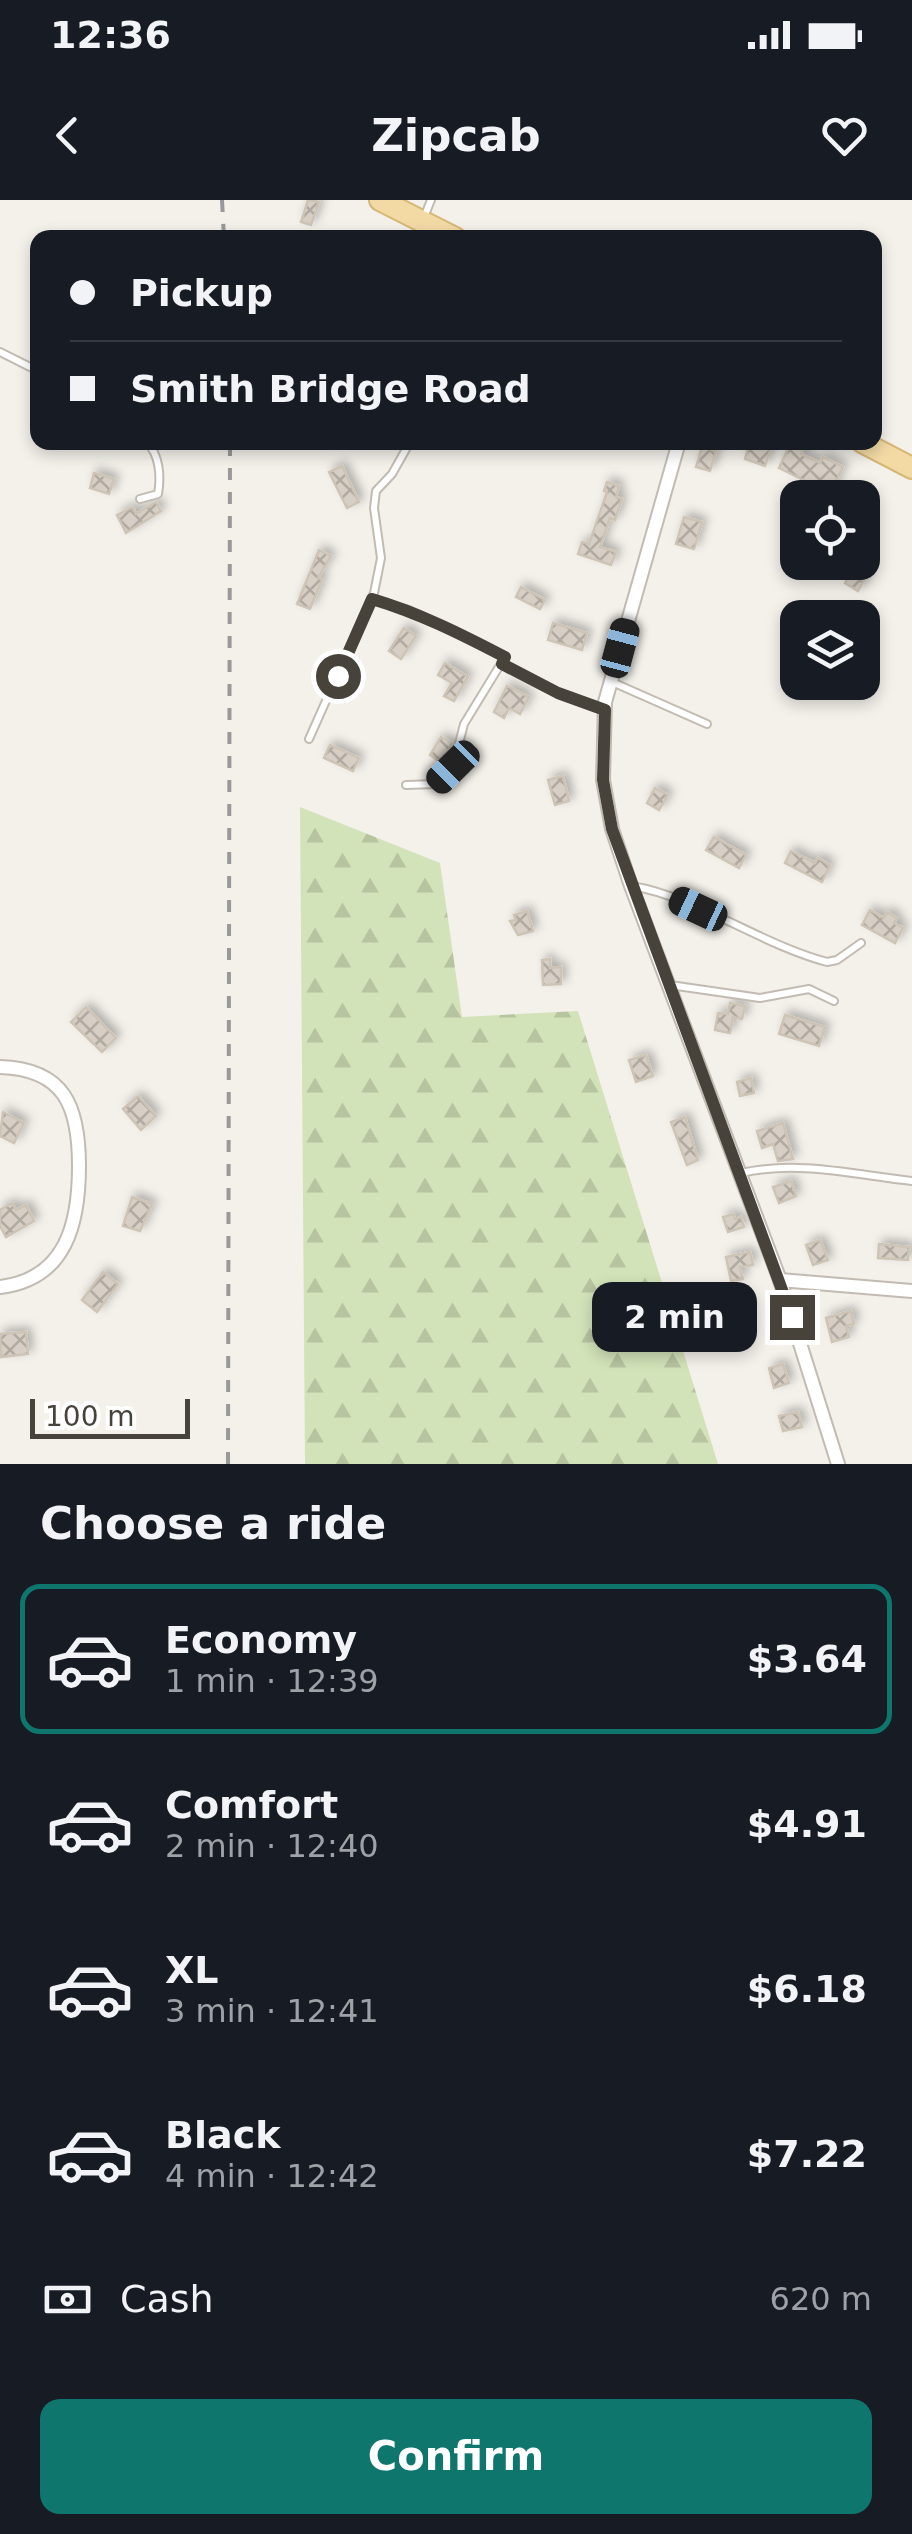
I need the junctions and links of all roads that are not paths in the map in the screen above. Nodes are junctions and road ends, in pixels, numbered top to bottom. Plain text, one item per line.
1 (380, 200) edge
2 (432, 200) edge
3 (430, 229) edge
4 (0, 352) edge
5 (30, 367) edge
6 (153, 450) edge
7 (405, 450) edge
8 (677, 450) edge
9 (877, 450) edge
10 (912, 468) edge
11 (140, 498) dead end
12 (372, 599) junction
13 (502, 664) junction
14 (610, 682) junction
15 (605, 710) junction
16 (706, 724) dead end
17 (309, 738) dead end
18 (406, 785) dead end
19 (631, 886) junction
20 (860, 943) dead end
21 (669, 985) junction
22 (834, 1001) dead end
23 (0, 1067) edge
24 (740, 1174) junction
25 (912, 1181) edge
26 (780, 1280) junction
27 (0, 1287) edge
28 (912, 1291) edge
29 (838, 1464) edge

1 - 3 main road
2 - 3 lane
4 - 5 lane
6 - 11 lane
7 - 12 lane
8 - 14 street
9 - 10 main road
12 - 13 lane
12 - 17 lane
13 - 15 lane
13 - 18 lane
14 - 15 street
14 - 16 lane
15 - 19 street
19 - 20 lane
19 - 21 street
21 - 22 lane
21 - 24 street
23 - 27 street
24 - 25 lane
24 - 26 street
26 - 28 street
26 - 29 street

